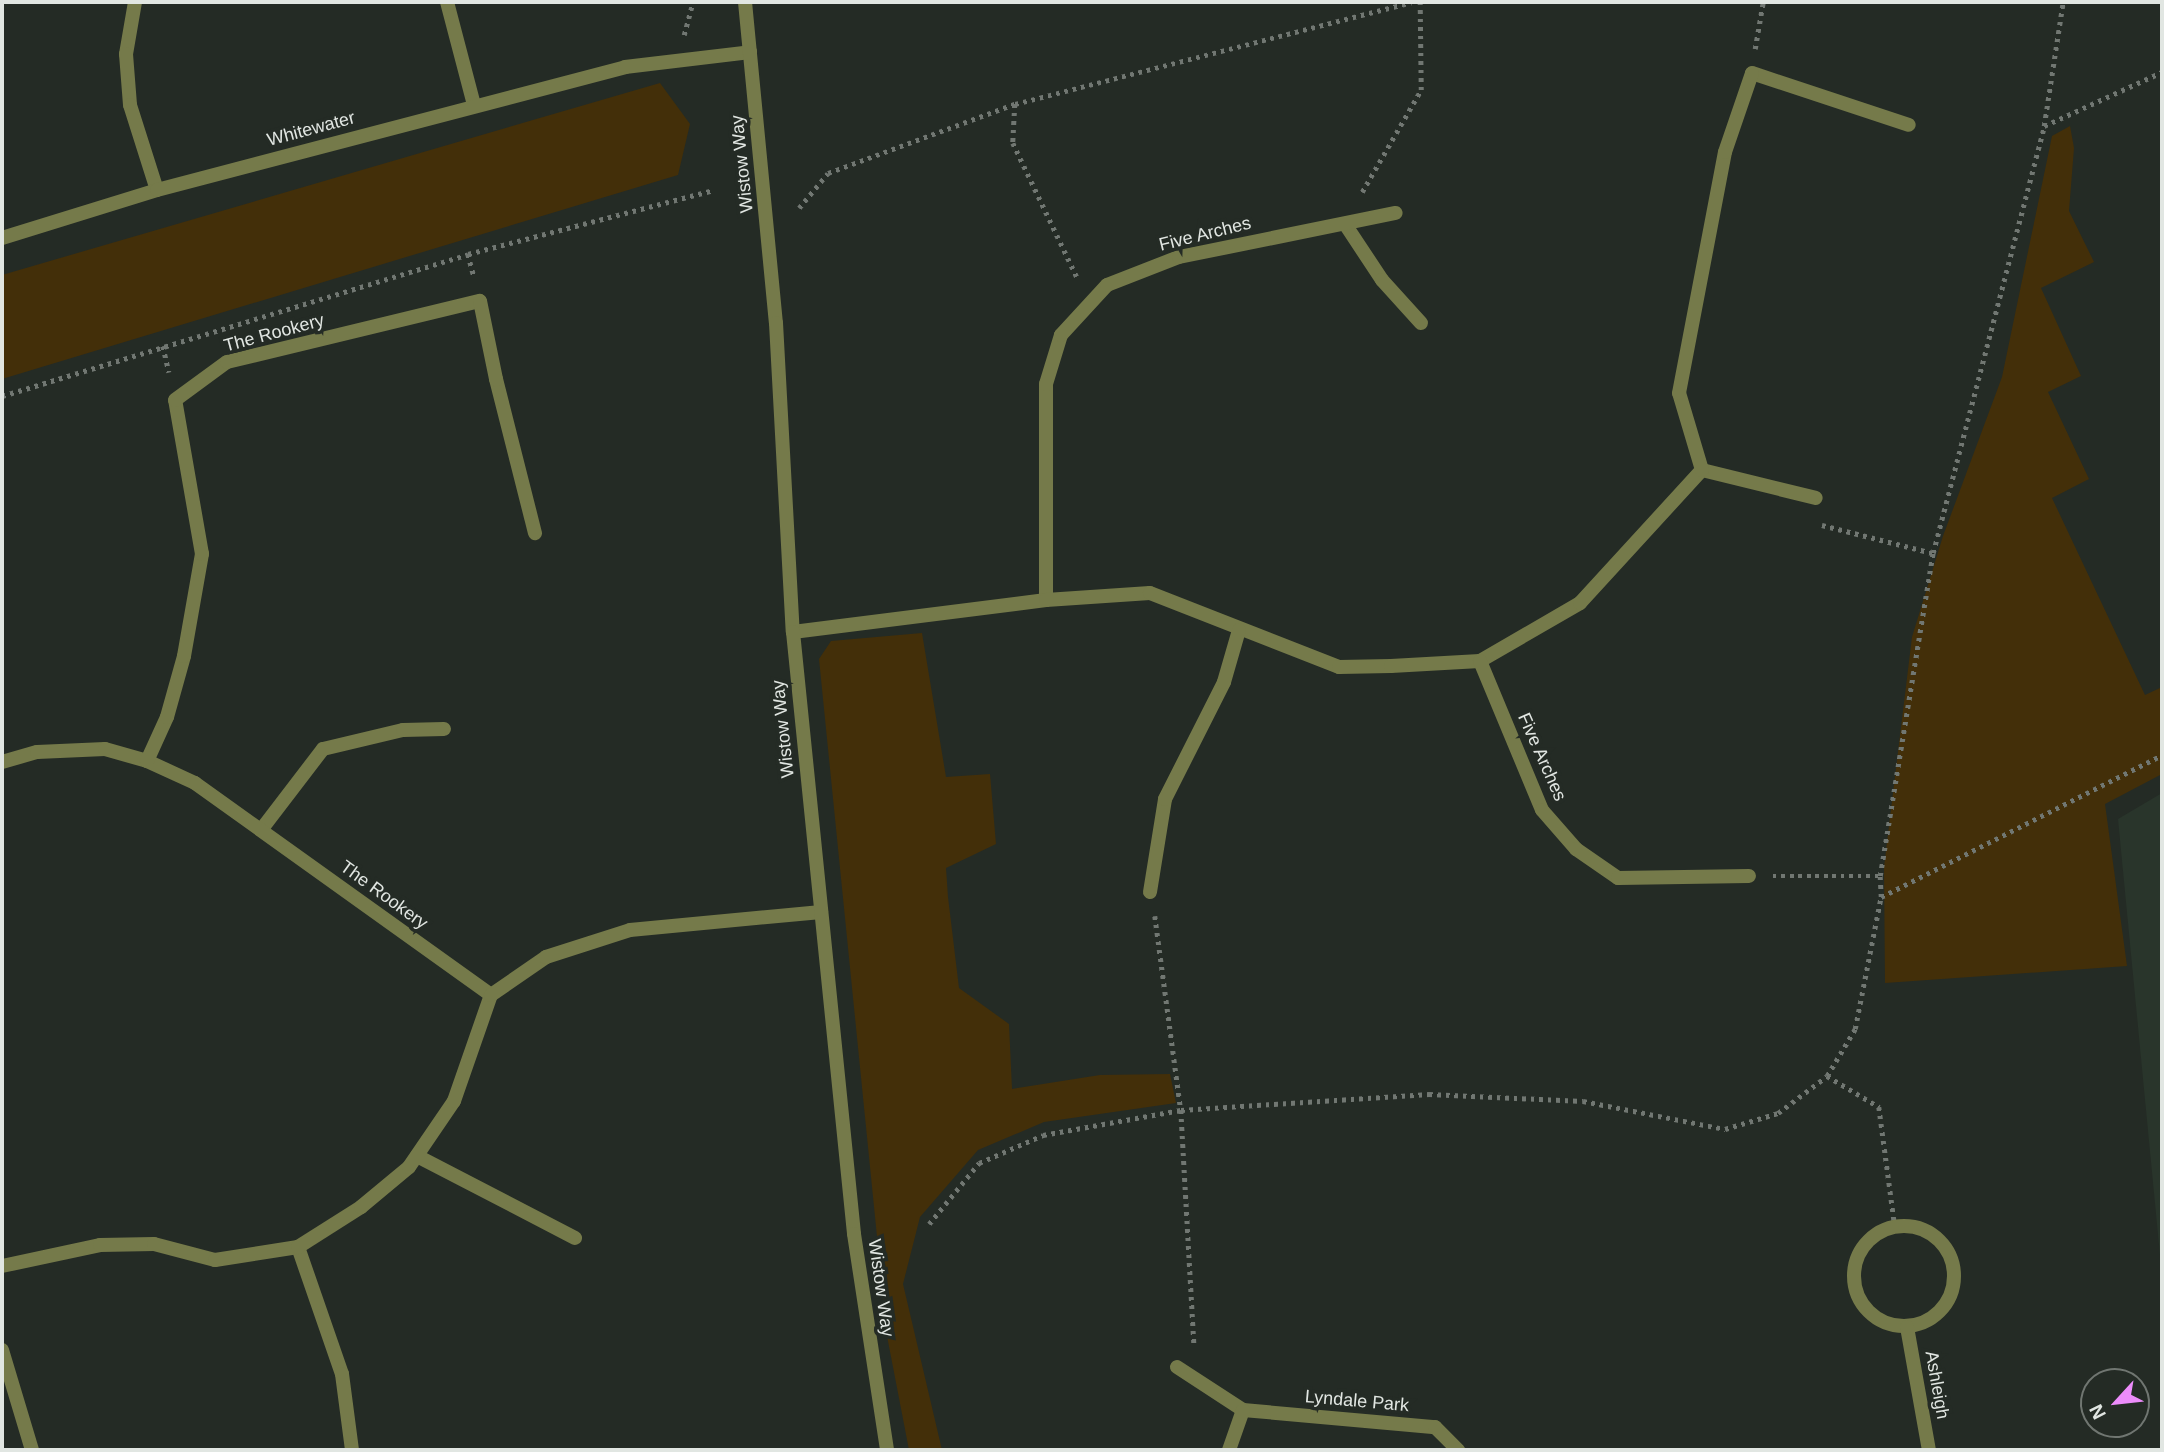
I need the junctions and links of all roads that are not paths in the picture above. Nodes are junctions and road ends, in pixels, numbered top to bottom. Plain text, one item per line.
1 (135, 2) edge
2 (447, 2) edge
3 (744, 2) edge
4 (750, 52) junction
5 (474, 105) junction
6 (1909, 125) dead end
7 (157, 190) junction
8 (1396, 213) dead end
9 (1345, 224) junction
10 (2, 238) edge
11 (1421, 323) dead end
12 (1702, 470) junction
13 (1816, 498) road end
14 (535, 533) dead end
15 (1046, 600) junction
16 (1238, 629) junction
17 (793, 632) junction
18 (1480, 661) junction
19 (444, 729) dead end
20 (147, 761) junction
21 (2, 762) edge
22 (261, 830) junction
23 (1749, 876) road end
24 (1150, 892) road end
25 (821, 912) junction
26 (491, 995) junction
27 (417, 1156) junction
28 (575, 1238) dead end
29 (298, 1247) junction
30 (2, 1266) edge
31 (1907, 1327) junction
32 (2, 1350) edge
33 (1177, 1367) dead end
34 (1243, 1410) junction
35 (32, 1450) edge
36 (352, 1450) edge
37 (887, 1450) edge
38 (1229, 1450) edge
39 (1458, 1450) edge
40 (1929, 1450) edge

1 - 7 street
2 - 5 street
3 - 4 street, Wistow Way
4 - 5 street, Whitewater
4 - 17 street, Wistow Way
5 - 7 street, Whitewater
6 - 12 street
7 - 10 street, Whitewater
8 - 9 street, Five Arches
9 - 11 street
9 - 15 street, Five Arches
12 - 13 street
12 - 18 street
14 - 20 street, The Rookery
15 - 16 street
15 - 17 street
16 - 18 street
16 - 24 street
17 - 25 street, Wistow Way
18 - 23 street, Five Arches
19 - 22 street
20 - 21 street, The Rookery
20 - 22 street, The Rookery
22 - 26 street, The Rookery
25 - 26 street
25 - 37 street, Wistow Way
26 - 27 street
27 - 28 street
27 - 29 street
29 - 30 street
29 - 36 street
31 - 31 street
31 - 40 street, Ashleigh
32 - 35 street
33 - 34 street, Lyndale Park
34 - 38 street
34 - 39 street, Lyndale Park

